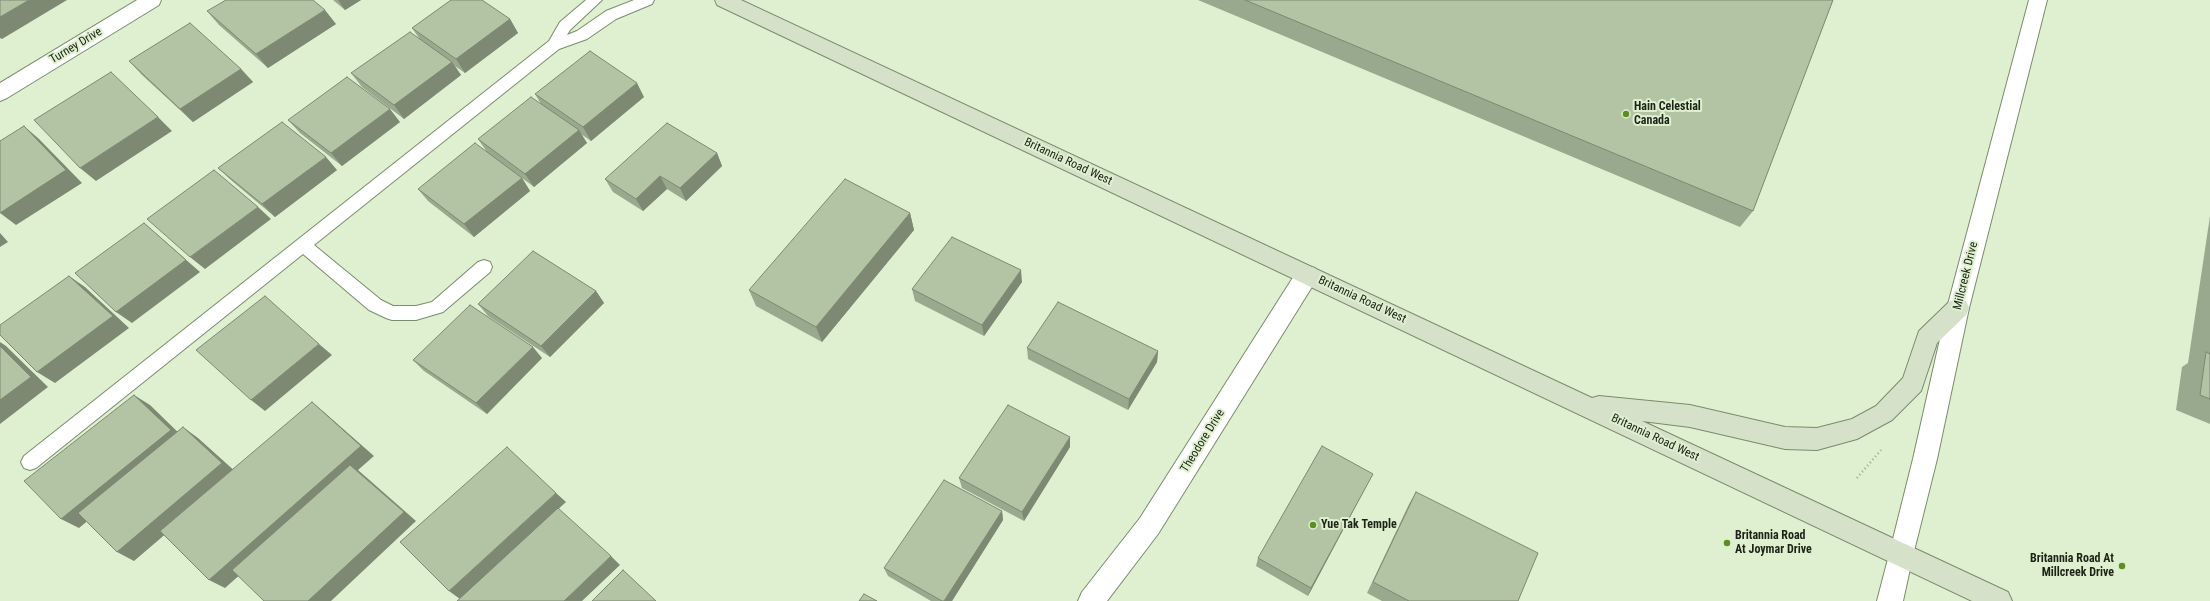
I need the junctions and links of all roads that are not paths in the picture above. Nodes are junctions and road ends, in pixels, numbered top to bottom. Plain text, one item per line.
1 (152, 0) edge
2 (594, 0) edge
3 (647, 0) edge
4 (724, 0) edge
5 (2038, 0) edge
6 (554, 45) junction
7 (0, 93) edge
8 (303, 245) junction
9 (484, 267) dead end
10 (1307, 274) junction
11 (1958, 308) junction
12 (1582, 404) junction
13 (30, 462) dead end
14 (1901, 555) junction
15 (1092, 601) edge
16 (1890, 601) edge
17 (1999, 601) edge

1 - 7 street, Turney Drive
2 - 6 lane
3 - 6 lane
4 - 10 main road, Britannia Road West
5 - 11 street, Millcreek Drive
6 - 8 lane
8 - 9 lane
8 - 13 lane
10 - 12 main road, Britannia Road West
10 - 15 street, Theodore Drive
11 - 12 main road
11 - 14 street, Millcreek Drive
12 - 14 main road, Britannia Road West
14 - 16 street, Millcreek Drive
14 - 17 main road, Britannia Road West

